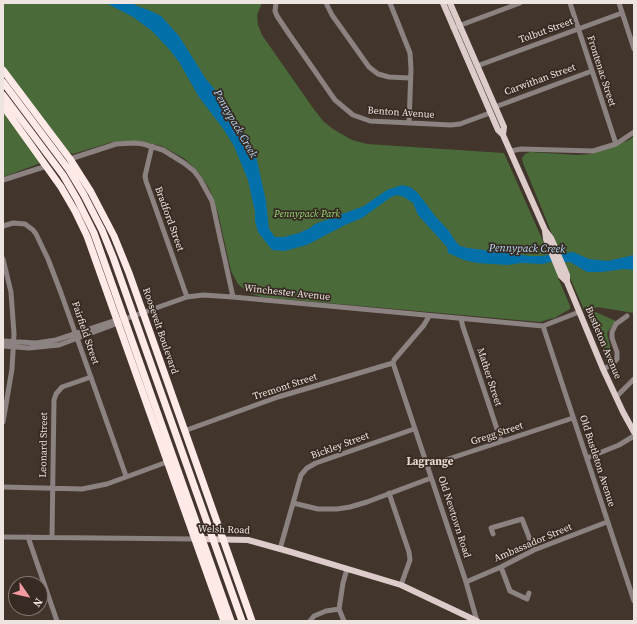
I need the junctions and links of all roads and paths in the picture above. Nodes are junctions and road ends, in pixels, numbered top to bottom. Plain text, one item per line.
1 (276, 3) edge
2 (326, 3) edge
3 (392, 3) edge
4 (443, 3) edge
5 (450, 3) edge
6 (520, 3) edge
7 (570, 3) edge
8 (619, 3) edge
9 (622, 13) junction
10 (456, 26) junction
11 (578, 29) junction
12 (634, 49) edge
13 (477, 66) junction
14 (3, 70) edge
15 (592, 71) junction
16 (410, 78) junction
17 (3, 82) edge
18 (3, 95) edge
19 (23, 95) junction
20 (3, 106) edge
21 (495, 107) junction
22 (490, 113) junction
23 (23, 121) junction
24 (409, 123) junction
25 (39, 129) junction
26 (634, 132) edge
27 (503, 135) junction
28 (616, 144) junction
29 (152, 146) junction
30 (510, 151) junction
31 (37, 152) junction
32 (70, 159) junction
33 (47, 166) junction
34 (3, 180) edge
35 (71, 203) junction
36 (3, 226) edge
37 (94, 233) junction
38 (3, 259) edge
39 (233, 296) junction
40 (187, 297) junction
41 (579, 312) junction
42 (143, 313) junction
43 (134, 316) junction
44 (429, 316) junction
45 (627, 316) dead end
46 (461, 319) junction
47 (120, 321) junction
48 (543, 326) junction
49 (77, 336) junction
50 (3, 341) edge
51 (14, 344) junction
52 (3, 346) edge
53 (393, 363) junction
54 (603, 370) junction
55 (91, 377) junction
56 (634, 379) edge
57 (616, 397) junction
58 (573, 418) junction
59 (3, 422) edge
60 (414, 429) junction
61 (184, 431) junction
62 (634, 432) edge
63 (634, 436) edge
64 (501, 441) junction
65 (587, 458) junction
66 (167, 462) junction
67 (427, 466) junction
68 (126, 476) junction
69 (431, 478) junction
70 (3, 487) edge
71 (53, 489) junction
72 (389, 493) junction
73 (293, 503) junction
74 (607, 522) junction
75 (493, 534) dead end
76 (3, 537) edge
77 (28, 537) junction
78 (52, 537) junction
79 (194, 539) junction
80 (202, 539) junction
81 (212, 539) junction
82 (223, 539) junction
83 (280, 549) junction
84 (534, 550) junction
85 (500, 567) junction
86 (347, 569) junction
87 (466, 582) junction
88 (401, 585) junction
89 (529, 593) dead end
90 (634, 601) edge
91 (340, 609) junction
92 (56, 618) edge
93 (229, 620) edge
94 (242, 621) edge
95 (252, 621) edge
96 (310, 621) edge
97 (344, 621) edge
98 (477, 621) edge

1 - 24 street, Benton Avenue
2 - 16 street
3 - 16 street
4 - 10 main road, Bustleton Avenue
5 - 10 main road, Bustleton Avenue
6 - 10 street
7 - 11 street, Frontenac Street
8 - 9 street
9 - 11 street, Tolbut Street
9 - 12 street
10 - 13 main road, Bustleton Avenue
10 - 22 main road, Bustleton Avenue
11 - 13 street, Tolbut Street
11 - 15 street, Frontenac Street
13 - 21 main road, Bustleton Avenue
14 - 19 highway, Roosevelt Boulevard
15 - 21 street, Carwithan Street
15 - 28 street, Frontenac Street
16 - 24 street
17 - 25 highway, Roosevelt Boulevard
18 - 23 highway
19 - 25 highway
19 - 32 highway, Roosevelt Boulevard
20 - 31 highway
21 - 27 main road, Bustleton Avenue
22 - 24 street, Benton Avenue
22 - 27 main road, Bustleton Avenue
23 - 31 highway
23 - 37 highway
25 - 43 highway, Roosevelt Boulevard
26 - 28 street
27 - 30 main road, Bustleton Avenue
28 - 30 street
29 - 32 street, Winchester Avenue
29 - 39 street, Winchester Avenue
29 - 40 street, Bradford Street
30 - 41 main road, Bustleton Avenue
31 - 33 highway
32 - 42 highway, Roosevelt Boulevard
33 - 34 street
33 - 35 highway
35 - 37 highway
35 - 47 highway
36 - 49 street, Fairfield Street
37 - 47 highway
38 - 51 street
39 - 40 street
39 - 44 street, Winchester Avenue
40 - 42 street
41 - 48 street, Winchester Avenue
41 - 54 main road, Bustleton Avenue
42 - 43 street
42 - 61 highway, Roosevelt Boulevard
43 - 47 street
43 - 81 highway, Roosevelt Boulevard
44 - 46 street, Winchester Avenue
44 - 53 street
45 - 54 street
46 - 48 street, Winchester Avenue
46 - 64 street, Mather Street
47 - 49 street
47 - 66 highway
47 - 80 highway
48 - 58 street, Old Bustleton Avenue
49 - 51 street
49 - 55 street, Fairfield Street
50 - 51 street
51 - 52 street
51 - 59 street
53 - 60 street, Old Newtown Road
53 - 61 street, Tremont Street
54 - 57 main road, Bustleton Avenue
55 - 68 street, Fairfield Street
55 - 71 street, Leonard Street
56 - 57 street
57 - 62 main road, Bustleton Avenue
58 - 64 street, Gregg Street
58 - 65 street, Old Bustleton Avenue
60 - 67 street, Old Newtown Road
60 - 73 street, Bickley Street
61 - 82 highway, Roosevelt Boulevard
63 - 65 street
64 - 67 street, Gregg Street
65 - 74 street, Old Bustleton Avenue
66 - 68 street
66 - 79 highway
67 - 69 street, Old Newtown Road
68 - 71 street
69 - 72 street
69 - 87 street, Old Newtown Road
70 - 71 street
71 - 78 street, Leonard Street
72 - 73 street
72 - 88 street
73 - 83 street, Bickley Street
74 - 84 street, Ambassador Street
74 - 90 street, Old Bustleton Avenue
75 - 84 street
76 - 77 street, Welsh Road
77 - 78 street, Welsh Road
77 - 92 street
78 - 79 street, Welsh Road
79 - 80 main road, Welsh Road
79 - 93 highway
80 - 81 main road, Welsh Road
80 - 93 highway
81 - 82 main road, Welsh Road
81 - 94 highway, Roosevelt Boulevard
82 - 83 main road, Welsh Road
82 - 95 highway, Roosevelt Boulevard
83 - 86 main road, Welsh Road
84 - 85 street, Ambassador Street
85 - 87 street, Ambassador Street
85 - 89 street
86 - 88 main road, Welsh Road
86 - 91 street
87 - 98 street, Old Newtown Road
88 - 98 main road, Welsh Road
91 - 96 street
91 - 97 street

